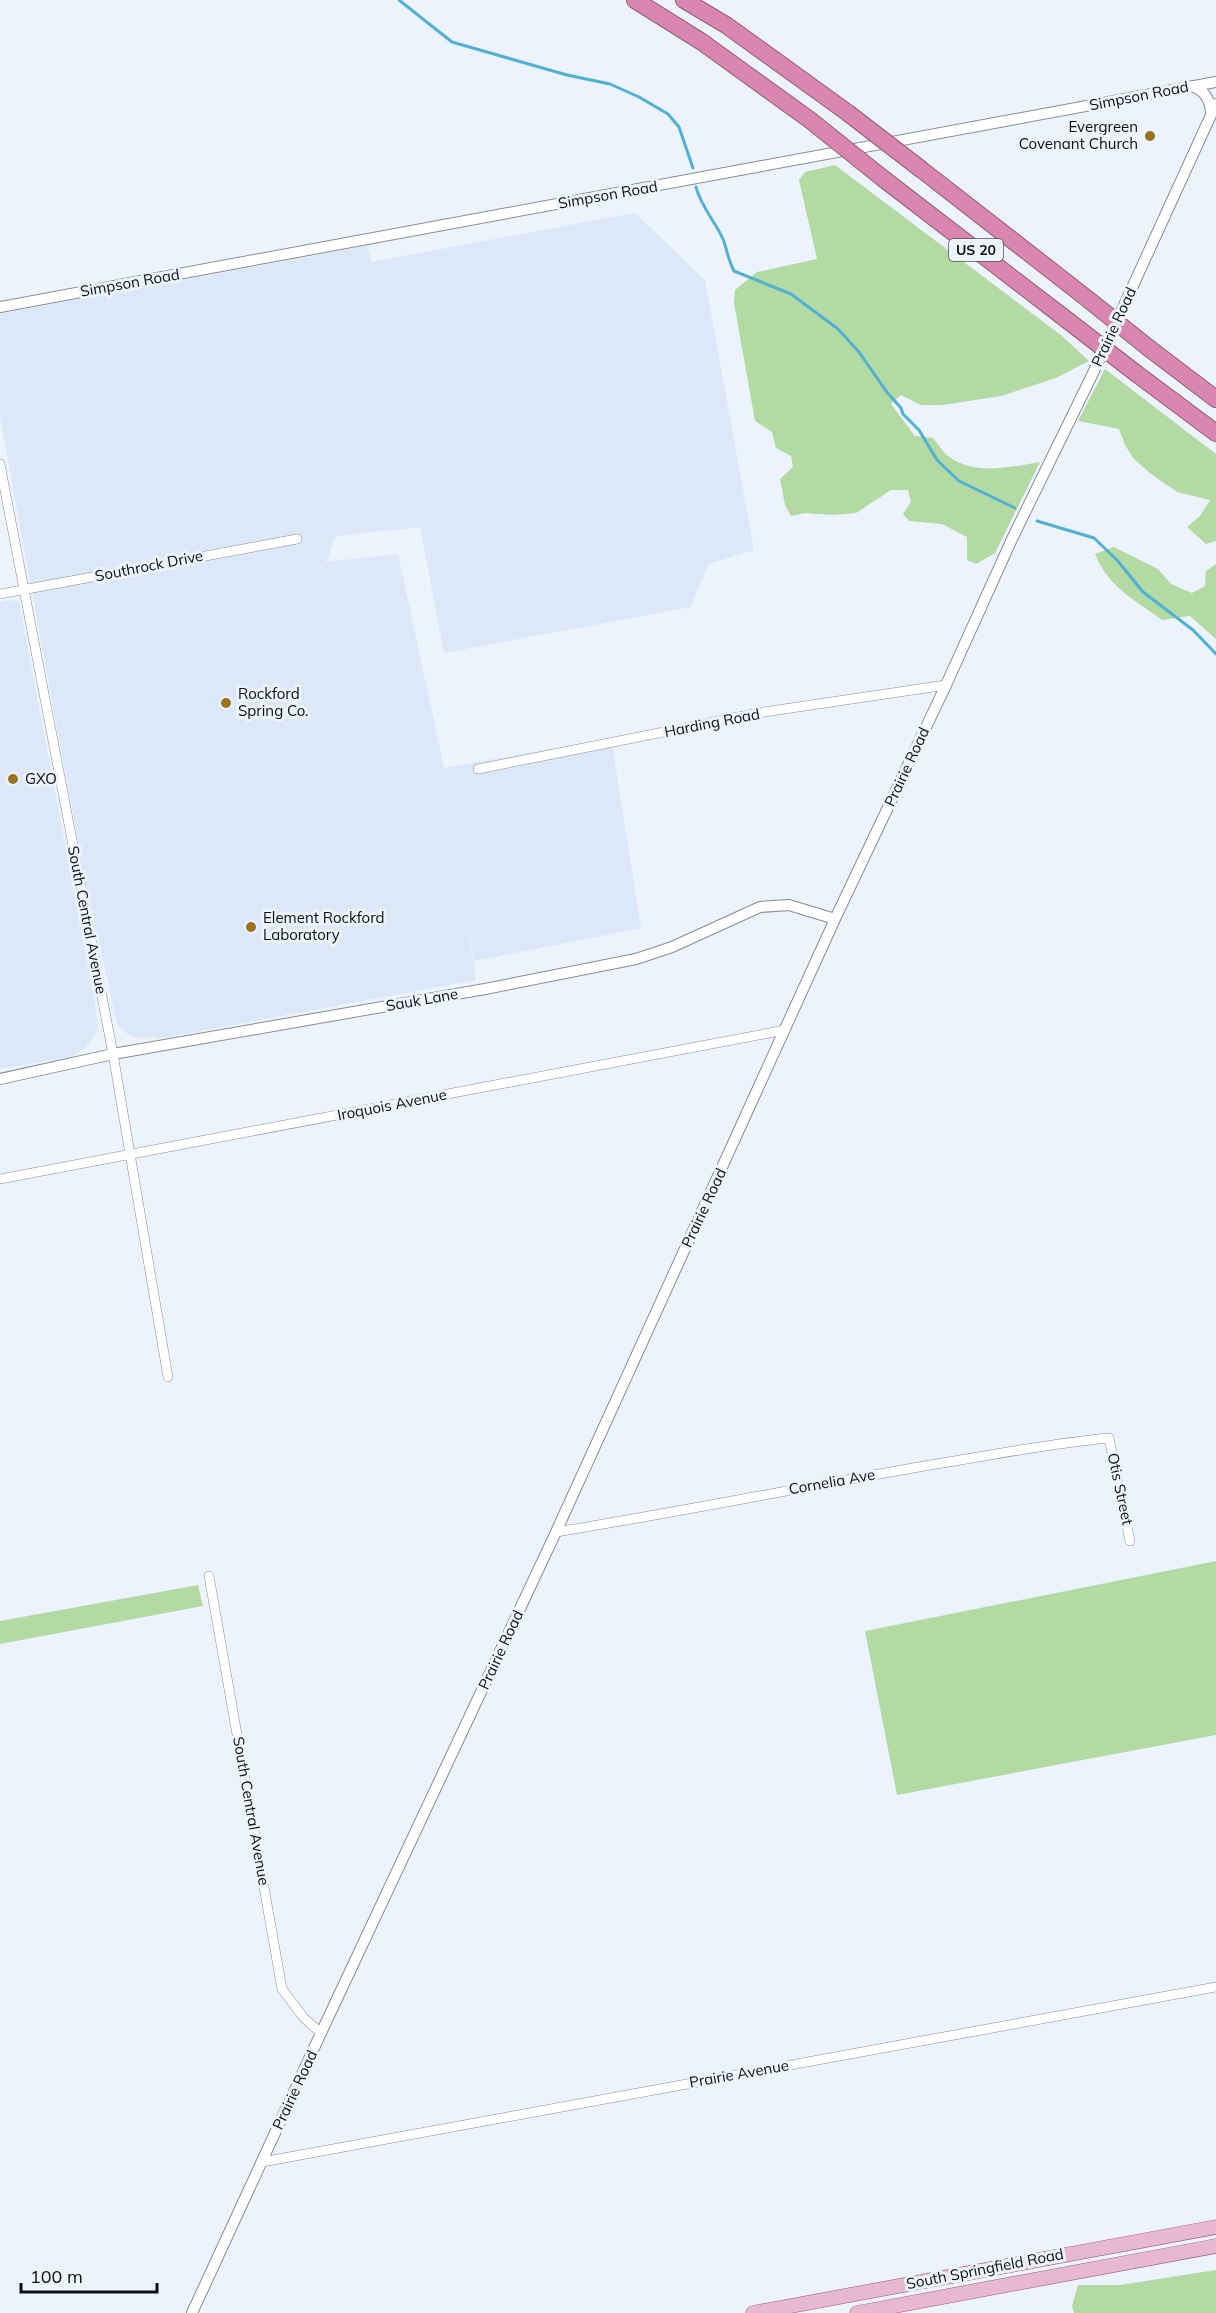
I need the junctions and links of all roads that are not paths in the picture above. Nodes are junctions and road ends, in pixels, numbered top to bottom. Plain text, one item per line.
1 (635, 0) edge
2 (684, 0) edge
3 (1216, 82) edge
4 (1191, 86) junction
5 (1214, 109) edge
6 (0, 307) edge
7 (1216, 399) edge
8 (1216, 434) edge
9 (0, 464) edge
10 (297, 539) dead end
11 (23, 590) junction
12 (0, 594) edge
13 (946, 685) junction
14 (478, 769) dead end
15 (835, 919) junction
16 (784, 1030) junction
17 (113, 1054) junction
18 (0, 1079) edge
19 (131, 1155) junction
20 (0, 1179) edge
21 (168, 1377) dead end
22 (1109, 1438) joint
23 (556, 1532) junction
24 (1130, 1541) dead end
25 (209, 1576) dead end
26 (1216, 1987) edge
27 (321, 2033) junction
28 (262, 2162) junction
29 (1216, 2227) edge
30 (1216, 2246) edge
31 (192, 2313) edge
32 (753, 2313) edge
33 (857, 2313) edge

1 - 8 highway, US 20, bridge
2 - 7 highway, US 20, bridge
3 - 4 street, Simpson Road
4 - 5 street
4 - 6 street, Simpson Road
5 - 13 street, Prairie Road
9 - 11 street, South Central Avenue
10 - 11 street, Southrock Drive
11 - 12 street, Southrock Drive
11 - 17 street, South Central Avenue
13 - 14 street, Harding Road
13 - 15 street, Prairie Road
15 - 16 street, Prairie Road
15 - 17 street, Sauk Lane
16 - 19 street, Iroquois Avenue
16 - 23 street, Prairie Road
17 - 18 street, Sauk Lane
17 - 19 street, South Central Avenue
19 - 20 street, Iroquois Avenue
19 - 21 street, South Central Avenue
22 - 23 street, Cornelia Ave
22 - 24 street, Otis Street
23 - 27 street, Prairie Road
25 - 27 street, South Central Avenue
26 - 28 street, Prairie Avenue
27 - 28 street, Prairie Road
28 - 31 street, Prairie Road
29 - 32 main road, South Springfield Road
30 - 33 main road, South Springfield Road

